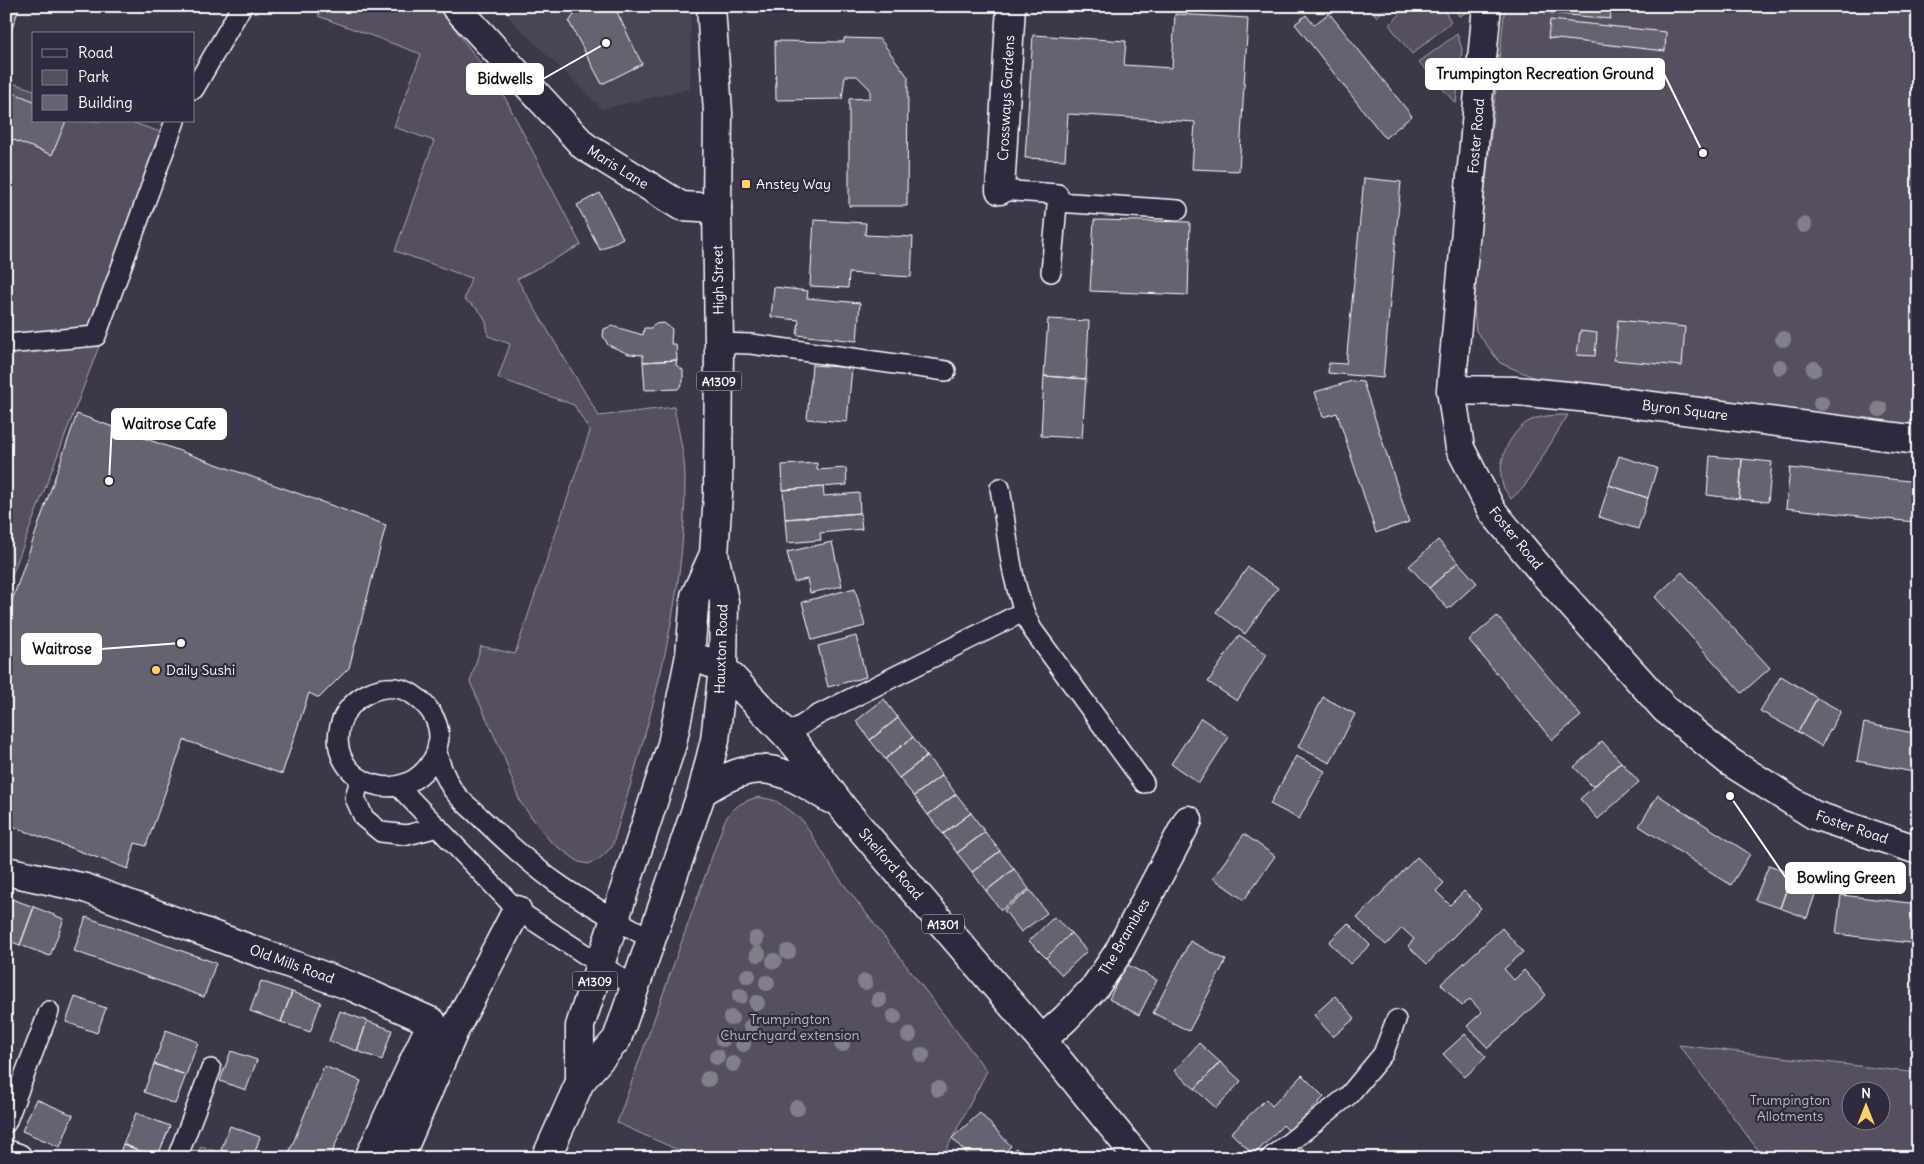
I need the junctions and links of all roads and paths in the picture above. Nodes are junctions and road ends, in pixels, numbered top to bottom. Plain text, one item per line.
1 (242, 6) edge
2 (455, 6) edge
3 (711, 6) edge
4 (1011, 6) edge
5 (1487, 6) edge
6 (195, 87) edge
7 (175, 122) edge
8 (1000, 190) joint
9 (1057, 202) junction
10 (717, 208) junction
11 (1178, 210) dead end
12 (1051, 272) dead end
13 (719, 343) junction
14 (6, 344) edge
15 (946, 371) dead end
16 (1451, 390) junction
17 (1918, 440) edge
18 (1000, 488) dead end
19 (714, 554) junction
20 (1023, 612) junction
21 (690, 655) junction
22 (723, 668) junction
23 (787, 735) junction
24 (437, 752) junction
25 (360, 779) junction
26 (1144, 783) dead end
27 (398, 787) junction
28 (702, 792) junction
29 (844, 808) junction
30 (1188, 820) dead end
31 (438, 827) junction
32 (1918, 850) edge
33 (6, 870) edge
34 (518, 910) junction
35 (615, 918) junction
36 (652, 939) junction
37 (600, 965) junction
38 (635, 987) junction
39 (49, 1011) dead end
40 (1396, 1020) dead end
41 (1042, 1040) junction
42 (211, 1069) dead end
43 (580, 1082) junction
44 (6, 1123) edge
45 (6, 1154) edge
46 (18, 1158) edge
47 (177, 1158) edge
48 (369, 1158) edge
49 (399, 1158) edge
50 (546, 1158) edge
51 (1138, 1158) edge
52 (1270, 1158) edge

1 - 6 lane
2 - 10 street, Maris Lane
3 - 10 street, High Street / A1309
4 - 8 street, Crossways Gardens
5 - 16 street, Foster Road
7 - 14 lane
8 - 9 lane
9 - 11 lane
9 - 12 lane
10 - 13 street, High Street / A1309
13 - 15 lane
13 - 19 street, High Street / A1309
16 - 17 street, Byron Square
16 - 32 street, Foster Road
18 - 20 lane
19 - 21 street, Hauxton Road / A1309
19 - 22 street, Hauxton Road
20 - 23 lane
20 - 26 lane
21 - 22 street, Shelford Road
21 - 35 street, Hauxton Road / A1309
22 - 23 street, Shelford Road
22 - 28 street, Hauxton Road
23 - 29 street, Shelford Road / A1301
24 - 25 lane
24 - 27 lane
24 - 35 lane
25 - 27 lane
25 - 31 lane
27 - 31 lane
28 - 29 street
28 - 36 street, Hauxton Road
29 - 41 street, Shelford Road / A1301
30 - 41 street, The Brambles
31 - 34 lane
33 - 48 street, Old Mills Road
34 - 37 lane
34 - 49 street
35 - 36 lane
35 - 37 street, Hauxton Road / A1309
36 - 38 street, Hauxton Road
37 - 38 lane
37 - 43 street, Hauxton Road / A1309
38 - 43 street, Hauxton Road
39 - 44 lane
40 - 52 lane
41 - 51 street, Shelford Road / A1301
42 - 47 lane
43 - 50 street, Hauxton Road / A1309
45 - 46 street

